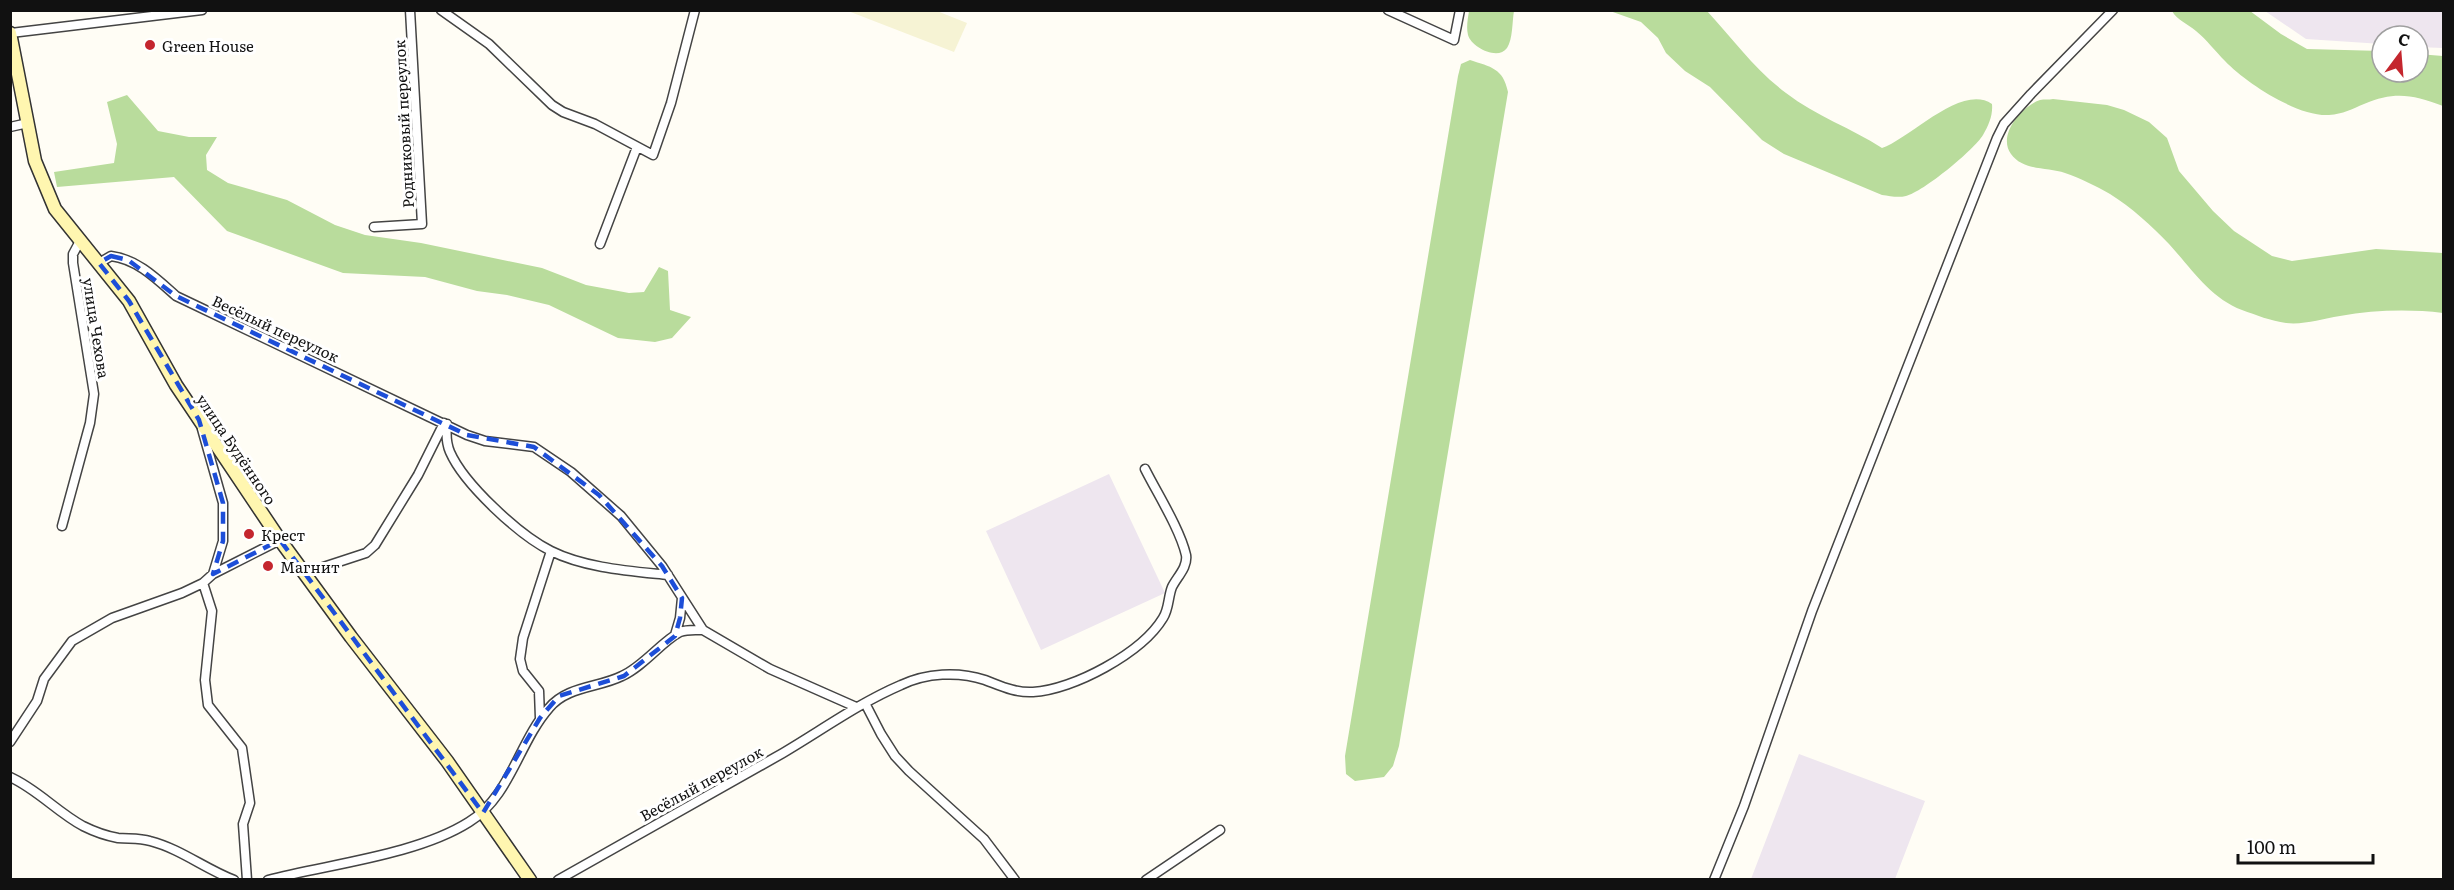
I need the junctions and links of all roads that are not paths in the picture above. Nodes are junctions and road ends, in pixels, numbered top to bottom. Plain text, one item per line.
1 (202, 10) edge
2 (410, 10) edge
3 (441, 10) edge
4 (695, 10) edge
5 (1388, 10) edge
6 (1460, 10) edge
7 (2113, 10) edge
8 (10, 33) edge
9 (28, 123) junction
10 (10, 127) edge
11 (637, 147) junction
12 (374, 227) dead end
13 (80, 241) junction
14 (600, 244) dead end
15 (99, 263) junction
16 (199, 420) junction
17 (445, 424) junction
18 (1145, 469) dead end
19 (62, 526) dead end
20 (280, 540) junction
21 (550, 551) junction
22 (305, 573) junction
23 (213, 574) junction
24 (668, 575) junction
25 (203, 583) junction
26 (682, 598) junction
27 (703, 630) junction
28 (675, 636) junction
29 (861, 705) junction
30 (540, 718) junction
31 (10, 742) edge
32 (10, 777) edge
33 (483, 813) junction
34 (1220, 830) dead end
35 (234, 879) edge
36 (247, 879) edge
37 (268, 879) edge
38 (530, 879) edge
39 (558, 879) edge
40 (1015, 879) edge
41 (1146, 879) edge
42 (1714, 879) edge

1 - 8 street
2 - 12 street, Родниковый переулок
3 - 11 street
4 - 11 street
5 - 6 street
7 - 42 street
8 - 9 main road, улица Будённого
9 - 10 street
9 - 13 main road, улица Будённого
11 - 14 street
13 - 15 main road, улица Будённого
13 - 19 street, улица Чехова
15 - 16 main road, улица Будённого
15 - 17 street, Весёлый переулок
16 - 20 main road, улица Будённого
16 - 23 street
17 - 21 street
17 - 22 street
17 - 24 street, Весёлый переулок
18 - 29 street, Весёлый переулок
20 - 22 main road, улица Будённого
20 - 23 street
21 - 24 street
21 - 30 street
22 - 33 main road, улица Будённого
23 - 25 street
24 - 26 street, Весёлый переулок
25 - 31 street
25 - 36 street
26 - 27 street, Весёлый переулок
26 - 28 street
27 - 28 street
27 - 29 street, Весёлый переулок
28 - 30 street
29 - 39 street, Весёлый переулок
29 - 40 street
30 - 33 street
32 - 35 street
33 - 37 street
33 - 38 main road, улица Будённого
34 - 41 street

